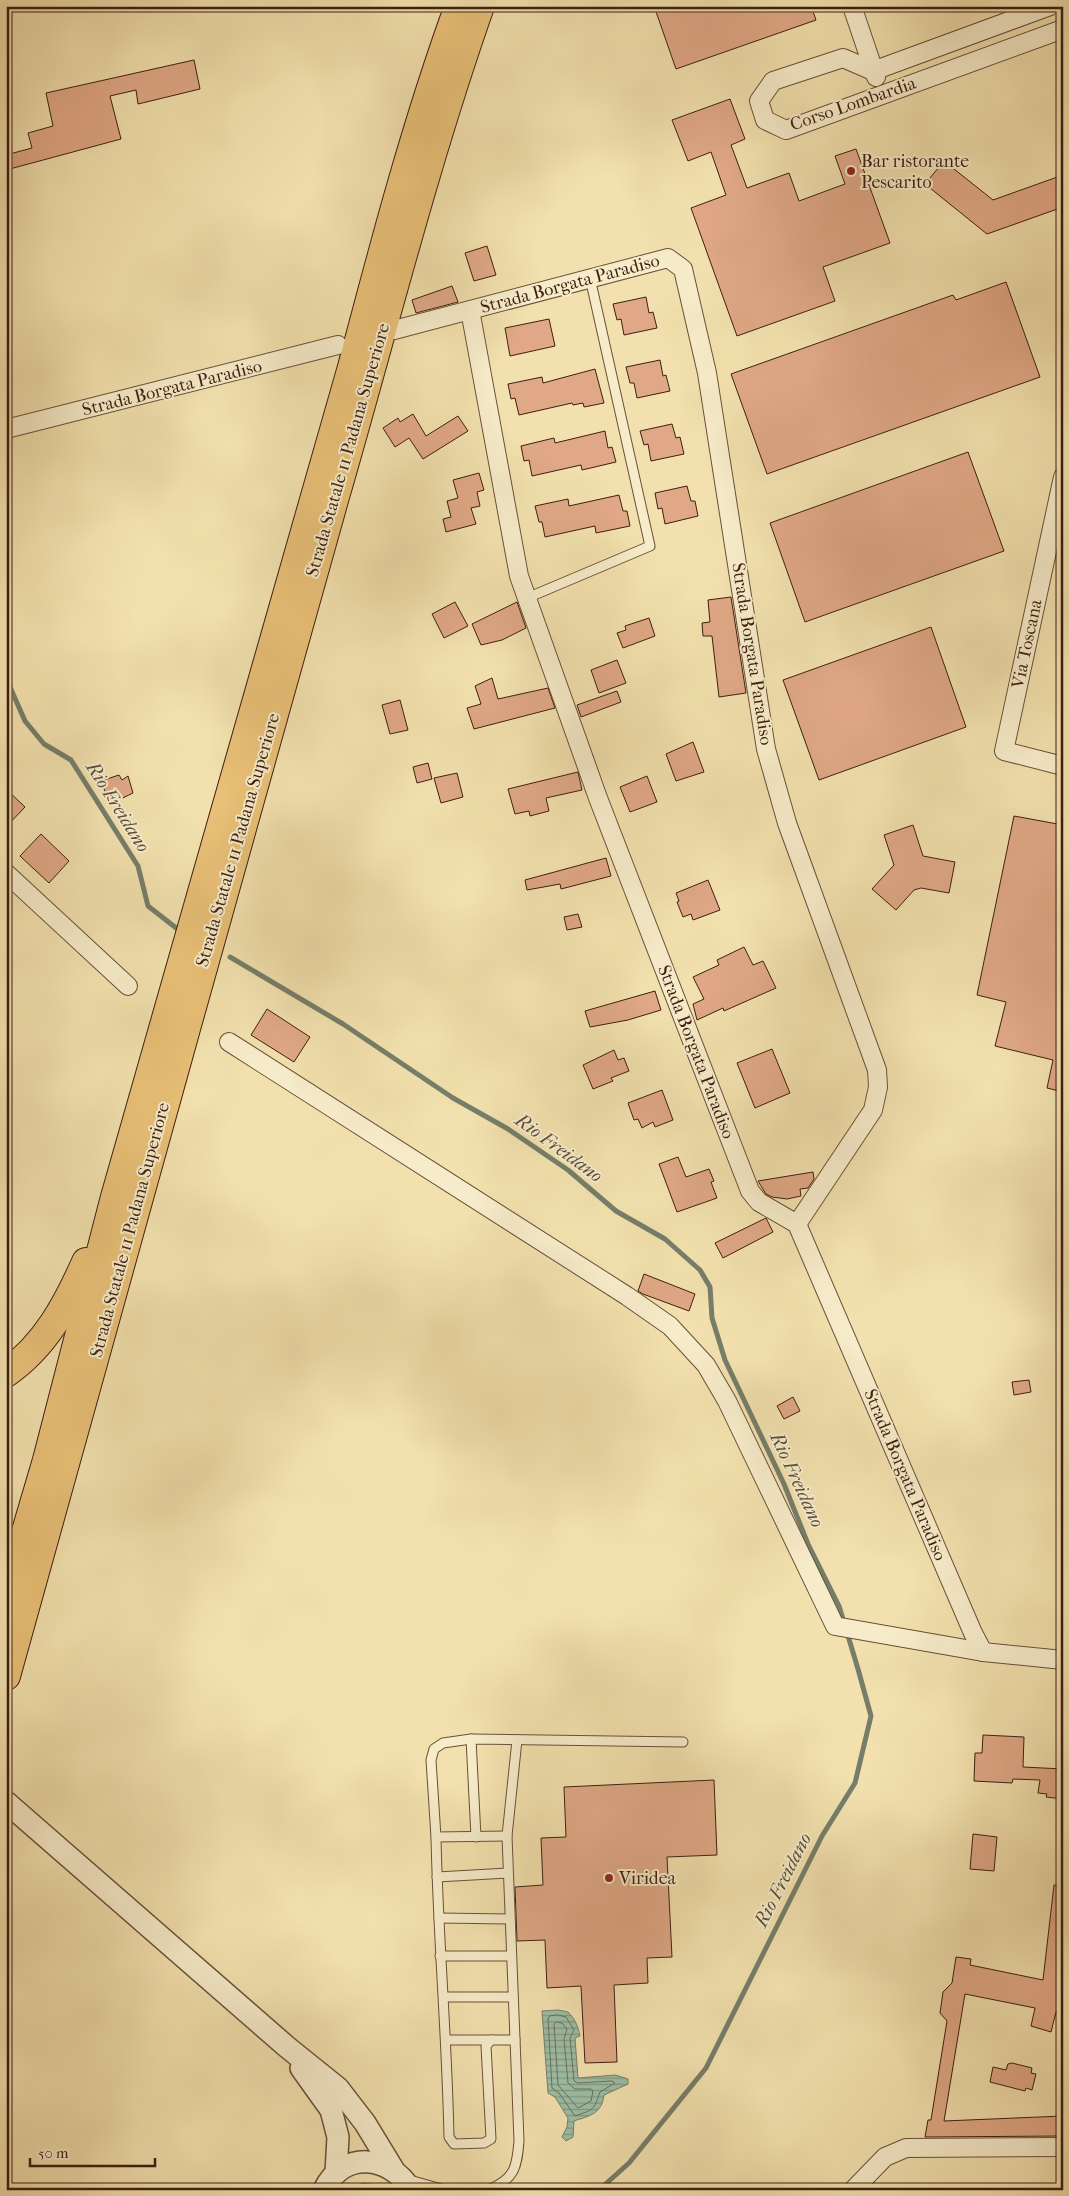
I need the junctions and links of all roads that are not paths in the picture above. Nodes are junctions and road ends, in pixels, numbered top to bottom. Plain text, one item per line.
1 (459, 6) edge
2 (480, 6) edge
3 (852, 6) edge
4 (1050, 6) edge
5 (1063, 30) edge
6 (873, 71) junction
7 (882, 94) junction
8 (590, 278) junction
9 (470, 310) junction
10 (394, 330) dead end
11 (338, 345) dead end
12 (6, 429) edge
13 (1063, 478) edge
14 (527, 598) junction
15 (1063, 766) edge
16 (6, 873) edge
17 (128, 986) dead end
18 (229, 1042) dead end
19 (116, 1197) junction
20 (797, 1224) junction
21 (6, 1373) edge
22 (6, 1598) edge
23 (983, 1652) junction
24 (1063, 1660) edge
25 (6, 1676) edge
26 (470, 1739) junction
27 (517, 1740) junction
28 (683, 1742) dead end
29 (6, 1802) edge
30 (506, 1836) junction
31 (436, 1837) junction
32 (476, 1837) junction
33 (508, 1873) junction
34 (437, 1877) junction
35 (438, 1918) junction
36 (509, 1919) junction
37 (440, 1956) junction
38 (511, 1956) junction
39 (444, 1997) junction
40 (513, 1997) junction
41 (447, 2040) junction
42 (490, 2040) junction
43 (515, 2040) junction
44 (287, 2048) junction
45 (1063, 2147) edge
46 (403, 2179) edge
47 (330, 2182) edge
48 (445, 2190) edge
49 (488, 2190) edge
50 (853, 2190) edge

1 - 19 highway, Strada Statale 11 Padana Superiore
2 - 25 highway, Strada Statale 11 Padana Superiore
3 - 6 street
4 - 6 street, Corso Lombardia
5 - 7 street, Corso Lombardia
6 - 7 street
6 - 7 street, Corso Lombardia
8 - 9 street, Strada Borgata Paradiso
8 - 14 lane
8 - 20 street, Strada Borgata Paradiso
9 - 10 street, Strada Borgata Paradiso
9 - 14 street, Strada Borgata Paradiso
11 - 12 street, Strada Borgata Paradiso
13 - 15 street, Via Toscana
14 - 20 street, Strada Borgata Paradiso
16 - 17 street
18 - 23 street
19 - 21 highway
19 - 22 highway, Strada Statale 11 Padana Superiore
20 - 23 street, Strada Borgata Paradiso
23 - 24 street
26 - 27 lane
26 - 31 lane
26 - 32 lane
27 - 28 lane
27 - 30 lane
29 - 44 street
30 - 32 lane
30 - 33 lane
31 - 32 lane
31 - 34 lane
33 - 34 lane
33 - 36 lane
34 - 35 lane
35 - 36 lane
35 - 37 lane
36 - 38 lane
37 - 38 lane
37 - 39 lane
38 - 40 lane
39 - 40 lane
39 - 41 lane
40 - 43 lane
41 - 42 lane
41 - 42 lane
42 - 43 lane
43 - 49 lane
44 - 46 street
44 - 47 street
45 - 50 street
46 - 47 street
46 - 48 lane

